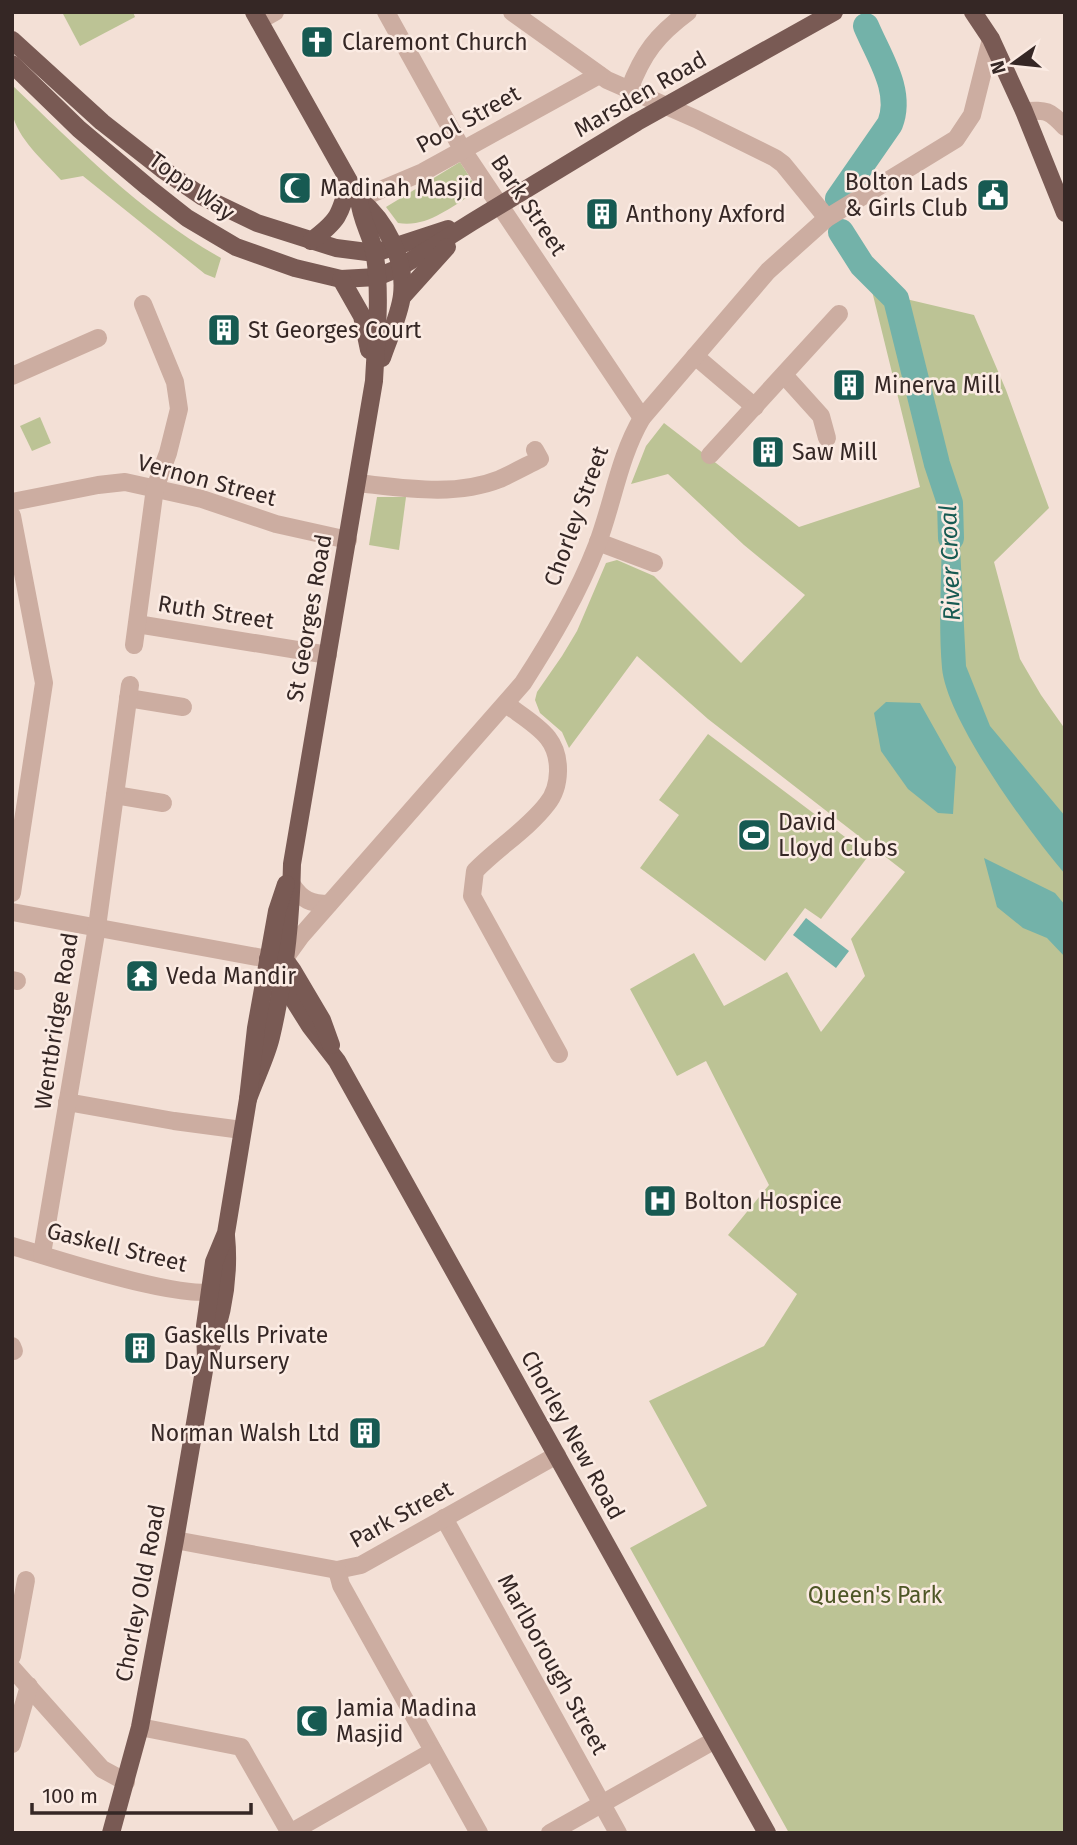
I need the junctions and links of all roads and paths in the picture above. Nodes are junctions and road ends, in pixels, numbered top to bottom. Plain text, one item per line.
1 (386, 12) edge
2 (512, 12) edge
3 (834, 12) edge
4 (687, 13) edge
5 (985, 13) edge
6 (263, 15) edge
7 (991, 39) junction
8 (12, 40) edge
9 (12, 64) edge
10 (598, 75) junction
11 (629, 90) junction
12 (1024, 111) junction
13 (1065, 127) edge
14 (462, 149) junction
15 (349, 181) junction
16 (359, 199) junction
17 (1065, 213) edge
18 (828, 215) junction
19 (472, 222) junction
20 (311, 242) junction
21 (395, 248) junction
22 (375, 253) junction
23 (400, 268) junction
24 (377, 277) junction
25 (341, 279) junction
26 (402, 297) junction
27 (143, 304) dead end
28 (839, 314) dead end
29 (98, 338) dead end
30 (695, 356) junction
31 (784, 375) junction
32 (12, 376) edge
33 (374, 381) junction
34 (755, 407) junction
35 (642, 418) junction
36 (827, 438) dead end
37 (535, 450) dead end
38 (710, 455) dead end
39 (357, 483) junction
40 (155, 488) junction
41 (12, 502) edge
42 (12, 516) edge
43 (348, 540) junction
44 (598, 542) junction
45 (654, 563) dead end
46 (137, 624) junction
47 (134, 645) dead end
48 (328, 655) junction
49 (506, 704) junction
50 (183, 707) dead end
51 (115, 795) junction
52 (163, 803) dead end
53 (292, 864) junction
54 (292, 885) junction
55 (12, 892) edge
56 (329, 904) junction
57 (12, 912) edge
58 (97, 927) junction
59 (279, 961) junction
60 (559, 1054) dead end
61 (67, 1102) junction
62 (242, 1130) junction
63 (226, 1233) junction
64 (12, 1246) edge
65 (42, 1254) junction
66 (227, 1278) junction
67 (205, 1297) junction
68 (219, 1327) junction
69 (206, 1359) junction
70 (557, 1455) junction
71 (444, 1518) junction
72 (175, 1540) junction
73 (337, 1570) junction
74 (26, 1580) dead end
75 (12, 1656) edge
76 (12, 1668) edge
77 (29, 1686) junction
78 (140, 1727) junction
79 (715, 1740) junction
80 (12, 1744) edge
81 (433, 1751) junction
82 (126, 1782) junction
83 (602, 1803) junction
84 (111, 1833) edge
85 (290, 1833) edge
86 (479, 1833) edge
87 (550, 1833) edge
88 (618, 1833) edge
89 (767, 1833) edge

1 - 14 street, Bark Street
2 - 10 street
3 - 19 main road, Marsden Road
4 - 11 street
5 - 7 main road
6 - 15 main road, St Georges Road
7 - 12 main road
7 - 18 street, Chorley Street
8 - 20 main road, Topp Way
9 - 25 main road, Topp Way
10 - 11 street
10 - 14 street, Pool Street
11 - 18 street
12 - 13 street
12 - 17 main road
14 - 16 street, Pool Street
14 - 35 street, Bark Street
15 - 16 main road, St Georges Road
15 - 20 main road
16 - 21 main road, St Georges Road
16 - 22 main road, St Georges Road
18 - 30 street, Chorley Street
19 - 21 main road, Marsden Road
19 - 23 main road, Marsden Road
19 - 26 main road
20 - 22 main road, Topp Way
21 - 22 main road, Marsden Road
21 - 23 main road, St Georges Road
22 - 24 main road, St Georges Road
23 - 24 main road, Marsden Road
23 - 26 main road, St Georges Road
24 - 25 main road, Topp Way
24 - 33 main road, St Georges Road
25 - 33 main road
26 - 33 main road, St Georges Road
27 - 40 street
28 - 31 street
29 - 32 street
30 - 34 street
30 - 35 street, Chorley Street
31 - 34 street
31 - 36 street
33 - 39 main road, St Georges Road
34 - 38 street
35 - 44 street, Chorley Street
37 - 39 street
39 - 43 main road, St Georges Road
40 - 41 street, Vernon Street
40 - 43 street, Vernon Street
40 - 46 street
42 - 55 street
43 - 48 main road, St Georges Road
44 - 45 street
44 - 49 street, Chorley Street
46 - 47 street
46 - 48 street, Ruth Street
48 - 53 main road, St Georges Road
49 - 56 street, Chorley Street
49 - 60 street
50 - 51 street, Wentbridge Road
51 - 52 street
51 - 58 street, Wentbridge Road
53 - 54 main road, St Georges Road
53 - 59 main road, St Georges Road
54 - 56 street
54 - 59 main road, St Georges Road
56 - 59 street, Chorley Street
57 - 58 street
58 - 59 street
58 - 61 street, Wentbridge Road
59 - 62 main road, Chorley Old Road
59 - 70 main road, Chorley New Road
61 - 62 street
61 - 65 street, Wentbridge Road
62 - 63 main road, Chorley Old Road
63 - 66 main road, Chorley Old Road
63 - 67 main road, Chorley Old Road
64 - 65 street, Gaskell Street
65 - 67 street, Gaskell Street
66 - 67 street
66 - 68 main road, Chorley Old Road
67 - 68 street
67 - 69 main road, Chorley Old Road
68 - 69 main road, Chorley Old Road
69 - 72 main road, Chorley Old Road
70 - 71 street, Park Street
70 - 79 main road, Chorley New Road
71 - 73 street, Park Street
71 - 83 street, Marlborough Street
72 - 73 street, Park Street
72 - 78 main road, Chorley Old Road
73 - 81 street
74 - 75 street
76 - 77 street
77 - 80 street
77 - 82 street
78 - 82 main road, Chorley Old Road
78 - 85 street
79 - 83 street
79 - 89 main road, Chorley New Road
81 - 85 street
81 - 86 street
82 - 84 main road, Chorley Old Road
83 - 87 street
83 - 88 street, Marlborough Street

